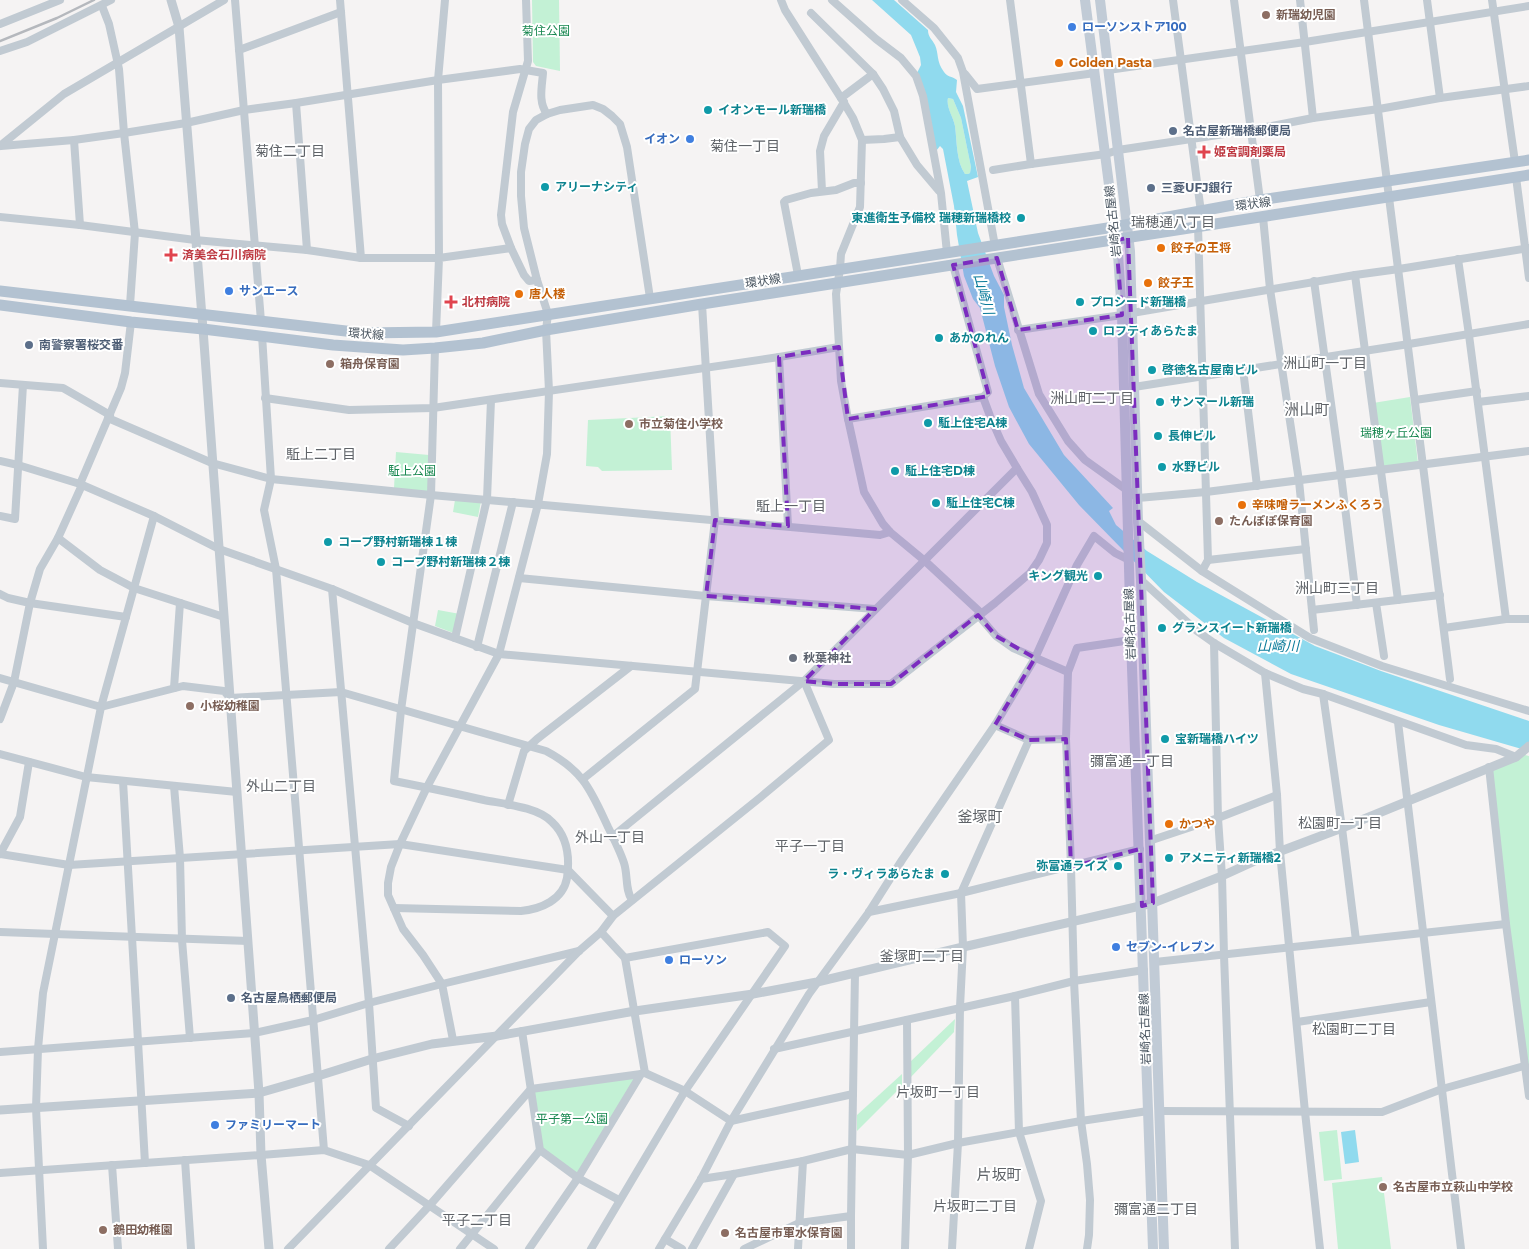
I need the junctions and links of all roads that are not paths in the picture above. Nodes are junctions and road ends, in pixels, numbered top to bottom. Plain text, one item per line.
1 (60, 0) edge
2 (111, 0) edge
3 (171, 0) edge
4 (224, 0) edge
5 (234, 0) edge
6 (340, 0) edge
7 (445, 0) edge
8 (526, 0) edge
9 (780, 0) edge
10 (832, 0) edge
11 (902, 0) edge
12 (1010, 0) edge
13 (1085, 0) edge
14 (1100, 0) edge
15 (1174, 0) edge
16 (1234, 0) edge
17 (1300, 0) edge
18 (1364, 0) edge
19 (1427, 0) edge
20 (1492, 0) edge
21 (47, 3) edge
22 (102, 6) junction
23 (1529, 6) edge
24 (341, 12) junction
25 (1494, 12) junction
26 (811, 13) dead end
27 (1430, 22) junction
28 (0, 24) edge
29 (179, 26) junction
30 (1368, 31) junction
31 (1305, 42) junction
32 (239, 50) junction
33 (0, 51) edge
34 (1240, 52) junction
35 (1181, 60) junction
36 (117, 62) junction
37 (527, 69) junction
38 (1108, 70) junction
39 (964, 72) junction
40 (1095, 73) junction
41 (873, 74) junction
42 (438, 80) junction
43 (1021, 83) junction
44 (1529, 86) edge
45 (1504, 90) junction
46 (348, 95) junction
47 (1440, 98) junction
48 (843, 100) junction
49 (296, 104) junction
50 (244, 110) junction
51 (1378, 110) junction
52 (547, 114) junction
53 (1314, 118) junction
54 (186, 123) junction
55 (1251, 130) junction
56 (124, 133) junction
57 (900, 137) junction
58 (1191, 139) junction
59 (74, 140) junction
60 (862, 140) junction
61 (0, 146) edge
62 (1118, 150) junction
63 (1106, 154) junction
64 (1529, 160) edge
65 (1515, 162) junction
66 (1031, 164) junction
67 (993, 170) dead end
68 (1529, 175) edge
69 (1516, 177) junction
70 (1388, 181) junction
71 (861, 183) junction
72 (822, 191) junction
73 (941, 193) junction
74 (1390, 196) junction
75 (1260, 200) junction
76 (1201, 212) junction
77 (0, 217) edge
78 (1263, 217) junction
79 (80, 225) junction
80 (1126, 225) junction
81 (1198, 226) junction
82 (1114, 228) junction
83 (135, 233) junction
84 (1122, 239) junction
85 (195, 240) junction
86 (255, 246) junction
87 (993, 246) junction
88 (511, 248) junction
89 (1527, 248) edge
90 (307, 250) junction
91 (951, 252) junction
92 (361, 258) junction
93 (439, 258) junction
94 (995, 259) junction
95 (1458, 260) junction
96 (953, 265) junction
97 (840, 269) junction
98 (1399, 269) junction
99 (798, 275) junction
100 (1355, 275) junction
101 (1529, 278) edge
102 (537, 280) junction
103 (1314, 281) junction
104 (837, 283) junction
105 (1270, 289) junction
106 (0, 291) edge
107 (650, 298) junction
108 (1200, 302) junction
109 (0, 304) edge
110 (702, 304) junction
111 (130, 306) junction
112 (201, 314) junction
113 (548, 314) junction
114 (1127, 314) junction
115 (261, 321) junction
116 (132, 322) junction
117 (1529, 324) edge
118 (202, 328) junction
119 (546, 330) junction
120 (1018, 330) junction
121 (436, 332) junction
122 (1469, 335) junction
123 (262, 336) junction
124 (1409, 344) junction
125 (838, 347) junction
126 (435, 348) junction
127 (1365, 350) junction
128 (1325, 356) junction
129 (779, 357) junction
130 (1281, 364) junction
131 (705, 368) junction
132 (1244, 369) junction
133 (1203, 376) junction
134 (0, 383) edge
135 (23, 385) junction
136 (1134, 387) junction
137 (549, 391) junction
138 (1477, 391) junction
139 (1529, 396) edge
140 (983, 397) junction
141 (265, 398) junction
142 (491, 400) junction
143 (1415, 400) junction
144 (1478, 402) junction
145 (433, 408) junction
146 (109, 416) junction
147 (848, 419) junction
148 (1529, 451) edge
149 (1486, 457) junction
150 (0, 462) edge
151 (212, 463) junction
152 (18, 465) junction
153 (1423, 465) junction
154 (1017, 468) junction
155 (1380, 470) junction
156 (1341, 475) junction
157 (271, 479) junction
158 (1299, 480) junction
159 (81, 484) junction
160 (1257, 486) junction
161 (1126, 491) junction
162 (1206, 492) junction
163 (431, 495) junction
164 (1138, 498) junction
165 (487, 500) junction
166 (513, 502) junction
167 (538, 504) junction
168 (0, 516) edge
169 (154, 516) junction
170 (715, 520) junction
171 (1138, 521) junction
172 (788, 526) junction
173 (890, 532) junction
174 (58, 538) junction
175 (219, 549) junction
176 (1306, 549) junction
177 (1129, 560) junction
178 (1208, 560) junction
179 (924, 561) junction
180 (276, 569) junction
181 (1202, 571) junction
182 (519, 578) junction
183 (1141, 580) junction
184 (134, 588) junction
185 (332, 589) junction
186 (0, 594) edge
187 (1440, 595) junction
188 (706, 596) junction
189 (1398, 600) junction
190 (1376, 602) junction
191 (30, 603) junction
192 (180, 604) junction
193 (1357, 605) junction
194 (875, 609) junction
195 (1312, 610) junction
196 (979, 614) junction
197 (126, 617) junction
198 (224, 617) junction
199 (1506, 619) junction
200 (1529, 619) edge
201 (413, 623) junction
202 (1444, 628) junction
203 (1314, 630) dead end
204 (455, 638) junction
205 (1131, 640) junction
206 (1214, 643) junction
207 (477, 647) junction
208 (499, 654) junction
209 (1384, 656) dead end
210 (1035, 658) junction
211 (631, 666) junction
212 (697, 672) junction
213 (1068, 672) junction
214 (1265, 673) junction
215 (0, 678) edge
216 (1450, 679) dead end
217 (804, 681) junction
218 (14, 682) junction
219 (174, 688) junction
220 (341, 692) junction
221 (1323, 694) junction
222 (286, 695) junction
223 (230, 698) junction
224 (101, 707) junction
225 (401, 710) junction
226 (1529, 711) edge
227 (0, 719) edge
228 (1398, 722) junction
229 (995, 725) junction
230 (461, 726) junction
231 (1066, 739) junction
232 (1029, 740) junction
233 (529, 746) junction
234 (1529, 746) edge
235 (0, 754) edge
236 (1519, 755) junction
237 (29, 762) junction
238 (1489, 767) junction
239 (86, 777) junction
240 (584, 779) junction
241 (123, 781) junction
242 (174, 786) junction
243 (427, 787) junction
244 (237, 792) junction
245 (1277, 795) junction
246 (1407, 802) junction
247 (508, 805) junction
248 (1218, 818) junction
249 (1342, 828) junction
250 (612, 837) junction
251 (1149, 841) junction
252 (400, 844) junction
253 (355, 847) junction
254 (1140, 849) junction
255 (299, 851) junction
256 (1280, 852) junction
257 (0, 854) edge
258 (241, 854) junction
259 (180, 858) junction
260 (128, 861) junction
261 (69, 865) junction
262 (1071, 867) junction
263 (568, 870) junction
264 (1222, 876) junction
265 (961, 893) junction
266 (632, 900) junction
267 (1153, 904) junction
268 (1142, 906) junction
269 (394, 908) junction
270 (869, 912) junction
271 (613, 916) junction
272 (1072, 922) junction
273 (1506, 924) junction
274 (0, 932) edge
275 (601, 932) junction
276 (1423, 933) junction
277 (55, 935) junction
278 (132, 938) junction
279 (182, 940) junction
280 (1356, 940) junction
281 (248, 941) junction
282 (963, 947) junction
283 (1290, 948) junction
284 (579, 951) junction
285 (1224, 955) junction
286 (625, 958) junction
287 (1155, 962) junction
288 (1144, 970) junction
289 (855, 973) junction
290 (1074, 981) junction
291 (818, 982) junction
292 (442, 984) junction
293 (753, 994) junction
294 (1015, 996) junction
295 (1431, 1002) junction
296 (369, 1003) junction
297 (960, 1007) junction
298 (635, 1011) junction
299 (313, 1020) junction
300 (907, 1020) junction
301 (1297, 1022) junction
302 (522, 1031) junction
303 (854, 1032) junction
304 (254, 1033) junction
305 (497, 1036) junction
306 (190, 1038) junction
307 (452, 1040) junction
308 (138, 1041) junction
309 (38, 1049) junction
310 (774, 1049) junction
311 (0, 1052) edge
312 (372, 1059) junction
313 (1527, 1067) edge
314 (643, 1073) junction
315 (318, 1076) junction
316 (531, 1090) junction
317 (1442, 1090) junction
318 (685, 1091) junction
319 (259, 1093) junction
320 (853, 1094) junction
321 (1529, 1096) edge
322 (142, 1101) junction
323 (36, 1108) junction
324 (0, 1110) edge
325 (1148, 1111) junction
326 (1160, 1111) junction
327 (1230, 1112) junction
328 (1305, 1112) junction
329 (731, 1121) junction
330 (1081, 1121) junction
331 (409, 1126) junction
332 (1019, 1132) junction
333 (958, 1143) junction
334 (852, 1149) junction
335 (324, 1150) junction
336 (540, 1150) junction
337 (261, 1155) junction
338 (908, 1155) junction
339 (185, 1160) junction
340 (804, 1161) junction
341 (145, 1163) junction
342 (112, 1165) junction
343 (369, 1165) junction
344 (39, 1170) junction
345 (0, 1173) edge
346 (734, 1174) junction
347 (578, 1178) junction
348 (701, 1178) junction
349 (620, 1200) junction
350 (430, 1206) junction
351 (851, 1216) junction
352 (799, 1223) junction
353 (472, 1235) junction
354 (665, 1239) junction
355 (43, 1249) edge
356 (118, 1249) edge
357 (191, 1249) edge
358 (269, 1249) edge
359 (288, 1249) edge
360 (389, 1249) edge
361 (460, 1249) edge
362 (494, 1249) edge
363 (529, 1249) edge
364 (591, 1249) edge
365 (659, 1249) edge
366 (682, 1249) edge
367 (692, 1249) edge
368 (744, 1249) edge
369 (798, 1249) edge
370 (851, 1249) edge
371 (905, 1249) edge
372 (952, 1249) edge
373 (1029, 1249) edge
374 (1087, 1249) edge
375 (1153, 1249) edge
376 (1164, 1249) edge
377 (1235, 1249) edge
378 (1320, 1249) edge
379 (1461, 1249) edge

1 - 21 street
2 - 22 street
3 - 29 street
4 - 29 street
5 - 32 street
6 - 24 street
7 - 42 street
8 - 37 street
9 - 48 street
10 - 73 street
11 - 39 street
12 - 43 street
13 - 40 main road
14 - 38 main road, 岩崎名古屋線
15 - 35 street
16 - 34 street
17 - 31 street
18 - 30 street
19 - 27 street
20 - 25 street
21 - 28 street
22 - 33 street
22 - 36 street
23 - 25 street
24 - 32 street
24 - 46 street
25 - 27 street
25 - 45 street
26 - 41 street
27 - 30 street
27 - 47 street
29 - 36 street
29 - 54 street
30 - 31 street
30 - 51 street
31 - 34 street
31 - 53 street
32 - 50 street
34 - 35 street
34 - 55 street
35 - 38 street
35 - 58 street
36 - 56 street
36 - 61 street
37 - 42 street
37 - 52 street
37 - 88 street
38 - 62 main road, 岩崎名古屋線
39 - 43 street
39 - 87 street
40 - 43 street
40 - 63 main road
41 - 48 street
41 - 57 street
42 - 46 street
42 - 93 street
43 - 66 street
44 - 45 street
45 - 47 street
45 - 65 street
46 - 49 street
46 - 92 street
47 - 51 street
48 - 60 street
48 - 72 street
49 - 50 street
49 - 90 street
50 - 54 street
50 - 86 street
51 - 53 street
51 - 70 street
52 - 102 street
52 - 107 street
53 - 55 street
54 - 56 street
54 - 85 street
55 - 58 street
55 - 75 street
56 - 59 street
56 - 83 street
57 - 60 street
57 - 73 street
58 - 62 street
58 - 76 street
59 - 61 street
59 - 79 street
60 - 71 street
62 - 63 street
62 - 80 main road, 岩崎名古屋線
63 - 66 street
63 - 82 main road, 岩崎名古屋線
64 - 65 main road, 環状線
65 - 70 main road, 環状線
66 - 67 street
68 - 69 main road, 環状線
69 - 74 main road, 環状線
69 - 89 street
70 - 74 street
70 - 75 main road, 環状線
71 - 72 street
71 - 97 street
72 - 99 street
73 - 91 street
74 - 78 main road, 環状線
74 - 98 street
75 - 76 main road, 環状線
76 - 80 main road, 環状線
77 - 79 street
78 - 81 main road, 環状線
78 - 105 street
79 - 83 street
80 - 82 main road, 環状線
80 - 84 main road, 岩崎名古屋線
81 - 84 main road, 環状線
81 - 108 street
82 - 84 main road, 岩崎名古屋線
82 - 87 main road, 環状線
83 - 85 street
83 - 111 street
84 - 94 main road, 環状線
84 - 114 main road, 岩崎名古屋線
85 - 86 street
85 - 112 street
86 - 90 street
86 - 115 street
87 - 91 main road, 環状線
88 - 93 street
88 - 102 street
89 - 95 street
89 - 101 street
90 - 92 street
91 - 97 main road, 環状線
92 - 93 street
93 - 121 street
94 - 96 main road, 環状線
94 - 120 street
95 - 98 street
95 - 122 street
96 - 104 main road, 環状線
96 - 140 street
97 - 99 main road, 環状線
97 - 104 street
98 - 100 street
98 - 124 street
99 - 107 main road, 環状線
100 - 103 street
100 - 127 street
102 - 113 street
103 - 105 street
103 - 128 street
104 - 110 main road, 環状線
104 - 125 street
105 - 108 street
105 - 130 street
106 - 111 main road, 環状線
107 - 113 main road, 環状線
108 - 114 street
108 - 133 street
109 - 116 main road, 環状線
110 - 119 main road, 環状線
110 - 131 street
111 - 112 main road, 環状線
112 - 115 main road, 環状線
112 - 118 street
113 - 119 street
113 - 121 main road, 環状線
114 - 120 street
114 - 136 main road, 岩崎名古屋線
114 - 161 main road, 岩崎名古屋線
115 - 121 main road, 環状線
116 - 118 main road, 環状線
116 - 146 street
117 - 122 street
118 - 123 main road, 環状線
118 - 151 street
119 - 126 main road, 環状線
119 - 137 street
120 - 161 street
122 - 124 street
122 - 138 street
123 - 126 main road, 環状線
123 - 141 street
124 - 127 street
124 - 143 street
125 - 129 street
125 - 147 street
126 - 145 street
127 - 128 street
127 - 155 street
128 - 130 street
128 - 156 street
129 - 131 street
129 - 172 street
130 - 132 street
130 - 158 street
131 - 137 street
131 - 170 street
132 - 133 street
132 - 160 street
133 - 136 street
133 - 162 street
134 - 135 street
135 - 146 street
135 - 152 street
136 - 164 main road, 岩崎名古屋線
137 - 142 street
137 - 167 street
138 - 143 street
138 - 144 street
139 - 144 street
140 - 147 street
140 - 154 street
141 - 145 street
141 - 157 street
142 - 145 street
142 - 165 street
143 - 153 street
144 - 149 street
145 - 163 street
146 - 151 street
146 - 159 street
147 - 173 street
148 - 149 street
149 - 153 street
149 - 199 street
150 - 152 street
151 - 157 street
151 - 175 street
152 - 159 street
152 - 168 street
153 - 155 street
153 - 187 street
154 - 179 street
154 - 196 street
155 - 156 street
155 - 189 street
156 - 158 street
156 - 193 street
157 - 163 street
157 - 180 street
158 - 160 street
158 - 176 street
159 - 169 street
159 - 174 street
160 - 162 street
161 - 164 street
161 - 177 main road, 岩崎名古屋線
162 - 164 street
162 - 178 street
163 - 165 street
163 - 201 street
164 - 171 main road, 岩崎名古屋線
165 - 166 street
165 - 204 street
166 - 167 street
166 - 207 street
167 - 170 street
167 - 182 street
169 - 175 street
169 - 184 street
170 - 172 street
170 - 188 street
171 - 181 street
171 - 183 main road, 岩崎名古屋線, bridge
172 - 173 street
173 - 179 street
174 - 184 street
174 - 191 street
175 - 180 street
175 - 198 street
176 - 178 street
176 - 195 street
177 - 205 main road, 岩崎名古屋線
177 - 210 street
178 - 181 street
179 - 194 street
179 - 196 street
180 - 185 street
180 - 222 street
181 - 226 street
182 - 188 street
182 - 208 street
183 - 206 street
183 - 251 main road, 岩崎名古屋線
184 - 192 street
184 - 197 street
185 - 201 street
185 - 220 street
186 - 191 street
187 - 189 street
187 - 202 street
188 - 194 street
188 - 212 street
189 - 190 street
190 - 193 street
190 - 209 street
191 - 197 street
191 - 218 street
192 - 198 street
192 - 219 street
193 - 195 street
194 - 217 street
195 - 203 street
196 - 210 street
196 - 217 street
197 - 224 street
198 - 223 street
199 - 200 street
199 - 202 street
201 - 204 street
201 - 225 street
202 - 216 street
204 - 207 street
205 - 213 street
205 - 254 main road, 岩崎名古屋線
206 - 214 street
206 - 248 street
207 - 208 street
208 - 211 street
208 - 230 street
210 - 213 street
210 - 229 street
211 - 212 street
211 - 233 street
212 - 217 street
212 - 240 street
213 - 231 street
214 - 221 street
214 - 245 street
215 - 218 street
217 - 250 street
217 - 266 street
218 - 224 street
218 - 227 street
219 - 223 street
219 - 224 street
220 - 222 street
220 - 225 street
220 - 253 street
221 - 228 street
221 - 249 street
222 - 223 street
222 - 255 street
223 - 244 street
224 - 239 street
225 - 230 street
225 - 243 street
228 - 236 street
228 - 246 street
229 - 232 street
229 - 270 street
230 - 233 street
230 - 243 street
231 - 232 street
231 - 262 street
232 - 265 street
233 - 240 street
233 - 247 street
234 - 236 street
235 - 237 street
236 - 238 street
237 - 239 street
237 - 257 street
238 - 246 street
238 - 273 street
239 - 241 street
239 - 261 street
240 - 250 street
241 - 242 street
241 - 260 street
242 - 244 street
242 - 259 street
243 - 247 street
243 - 252 street
244 - 258 street
245 - 248 street
245 - 256 street
246 - 249 street
246 - 276 street
247 - 263 street
248 - 251 street
248 - 264 street
249 - 256 street
249 - 280 street
250 - 266 street
251 - 267 main road, 岩崎名古屋線
252 - 253 street
252 - 263 street
252 - 269 street
253 - 255 street
253 - 296 street
254 - 262 street
254 - 268 main road, 岩崎名古屋線
255 - 258 street
255 - 299 street
256 - 264 street
256 - 283 street
257 - 261 street
258 - 259 street
258 - 281 street
259 - 260 street
259 - 279 street
260 - 261 street
260 - 278 street
261 - 277 street
262 - 265 street
262 - 272 street
263 - 269 street
263 - 271 street
264 - 267 street
264 - 285 street
265 - 270 street
265 - 282 street
266 - 271 street
267 - 268 street
267 - 287 main road, 岩崎名古屋線
268 - 272 street
268 - 288 main road, 岩崎名古屋線
269 - 292 street
270 - 291 street
271 - 275 street
272 - 282 street
272 - 290 street
273 - 276 street
273 - 313 street
274 - 277 street
275 - 284 street
275 - 286 street
276 - 280 street
276 - 295 street
277 - 278 street
277 - 309 street
278 - 279 street
278 - 308 street
279 - 281 street
279 - 306 street
280 - 283 street
281 - 304 street
282 - 289 street
282 - 297 street
283 - 285 street
283 - 301 street
284 - 292 street
284 - 305 street
285 - 287 street
285 - 327 street
286 - 293 street
286 - 298 street
287 - 326 main road, 岩崎名古屋線
288 - 290 street
288 - 325 main road, 岩崎名古屋線
289 - 291 street
289 - 303 street
290 - 294 street
290 - 330 street
291 - 293 street
291 - 310 street
292 - 296 street
292 - 307 street
293 - 298 street
293 - 318 street
294 - 297 street
294 - 332 street
295 - 301 street
295 - 317 street
296 - 299 street
296 - 312 street
297 - 300 street
297 - 333 street
298 - 302 street
298 - 314 street
299 - 304 street
299 - 315 street
300 - 303 street
300 - 338 street
301 - 328 street
302 - 305 street
302 - 316 street
303 - 310 street
303 - 320 street
304 - 306 street
304 - 319 street
305 - 307 street
305 - 331 street
306 - 308 street
307 - 312 street
308 - 309 street
308 - 322 street
309 - 311 street
309 - 323 street
310 - 329 street
312 - 315 street
312 - 331 street
313 - 317 street
313 - 321 street
314 - 316 street
314 - 318 street
314 - 347 street
315 - 319 street
315 - 335 street
316 - 336 street
316 - 350 street
317 - 328 street
317 - 379 street
318 - 329 street
318 - 349 street
319 - 322 street
319 - 337 street
320 - 329 street
320 - 334 street
322 - 323 street
322 - 341 street
323 - 324 street
323 - 344 street
325 - 330 street
325 - 375 main road, 岩崎名古屋線
326 - 327 street
326 - 376 main road, 岩崎名古屋線
327 - 328 street
327 - 377 street
328 - 378 street
329 - 348 street
330 - 332 street
330 - 374 street
331 - 343 street
332 - 333 street
332 - 373 street
333 - 338 street
333 - 372 street
334 - 338 street
334 - 340 street
334 - 351 street
335 - 337 street
335 - 343 street
336 - 347 street
336 - 353 street
337 - 339 street
337 - 358 street
338 - 371 street
339 - 341 street
339 - 357 street
340 - 346 street
340 - 352 street
341 - 342 street
342 - 344 street
342 - 356 street
343 - 350 street
343 - 359 street
344 - 345 street
344 - 355 street
346 - 348 street
346 - 367 street
347 - 349 street
347 - 363 street
348 - 354 street
349 - 364 street
350 - 353 street
350 - 360 street
351 - 352 street
351 - 370 street
352 - 368 street
352 - 369 street
353 - 361 street
353 - 362 street
354 - 365 street
354 - 366 street

